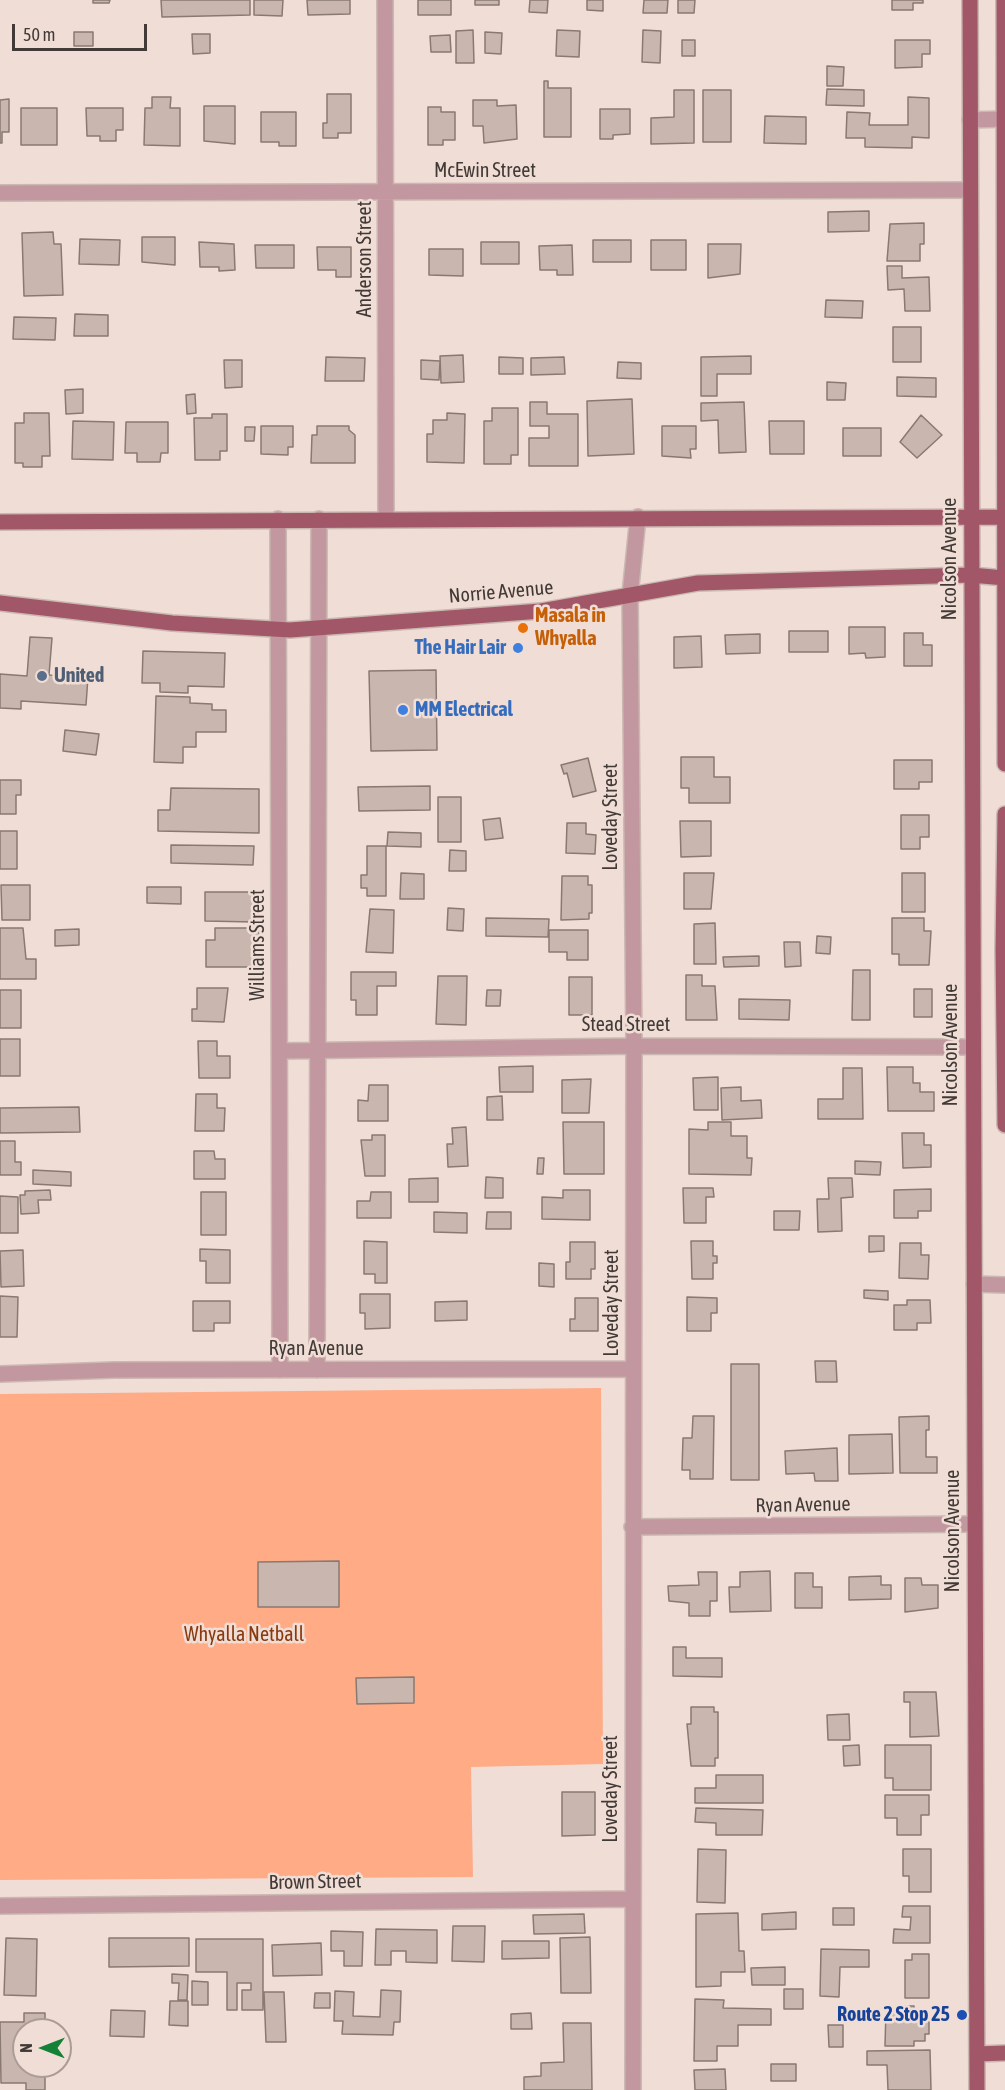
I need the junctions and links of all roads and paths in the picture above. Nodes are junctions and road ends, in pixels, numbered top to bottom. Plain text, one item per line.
1 (385, 0) edge
2 (970, 0) edge
3 (1004, 0) edge
4 (1004, 119) edge
5 (970, 120) junction
6 (970, 190) junction
7 (386, 192) junction
8 (0, 193) edge
9 (1004, 308) edge
10 (638, 517) junction
11 (1004, 517) edge
12 (386, 518) junction
13 (971, 518) junction
14 (278, 519) junction
15 (319, 519) junction
16 (0, 522) edge
17 (971, 575) junction
18 (1004, 578) edge
19 (630, 595) junction
20 (0, 603) edge
21 (318, 628) junction
22 (278, 629) junction
23 (1005, 764) edge
24 (1005, 814) edge
25 (633, 1046) junction
26 (971, 1047) junction
27 (316, 1050) junction
28 (280, 1051) junction
29 (1005, 1125) edge
30 (974, 1284) junction
31 (1005, 1285) edge
32 (633, 1369) junction
33 (280, 1370) junction
34 (317, 1370) junction
35 (0, 1374) edge
36 (974, 1524) junction
37 (632, 1527) junction
38 (631, 1899) junction
39 (0, 1906) edge
40 (1005, 2053) edge
41 (976, 2054) junction
42 (633, 2090) edge
43 (977, 2090) edge

1 - 7 street, Anderson Street
2 - 5 main road, Nicolson Avenue
3 - 4 main road
4 - 5 street
4 - 9 main road
5 - 6 main road, Nicolson Avenue
6 - 7 street, McEwin Street
6 - 13 main road, Nicolson Avenue
7 - 8 street, McEwin Street
7 - 12 street, Anderson Street
9 - 11 main road
10 - 12 main road
10 - 13 main road
10 - 19 street, Loveday Street
11 - 13 main road
11 - 18 main road
12 - 15 main road
13 - 17 main road, Nicolson Avenue
14 - 15 main road
14 - 16 main road
14 - 22 street, Williams Street
15 - 21 street
17 - 18 main road, Norrie Avenue
17 - 19 main road, Norrie Avenue
17 - 26 main road, Nicolson Avenue
18 - 23 main road
19 - 21 main road, Norrie Avenue
19 - 25 street, Loveday Street
20 - 22 main road, Norrie Avenue
21 - 22 main road, Norrie Avenue
21 - 27 street
22 - 28 street, Williams Street
24 - 29 main road
25 - 26 street, Stead Street
25 - 27 street, Stead Street
25 - 32 street, Loveday Street
26 - 30 main road, Nicolson Avenue
27 - 28 street, Stead Street
27 - 34 street
28 - 33 street, Williams Street
30 - 31 street
30 - 36 main road, Nicolson Avenue
32 - 34 street, Ryan Avenue
32 - 37 street, Loveday Street
33 - 34 street, Ryan Avenue
33 - 35 street, Ryan Avenue
36 - 37 street, Ryan Avenue
36 - 41 main road, Nicolson Avenue
37 - 38 street, Loveday Street
38 - 39 street, Brown Street
38 - 42 street, Loveday Street
40 - 41 main road
41 - 43 main road, Nicolson Avenue

